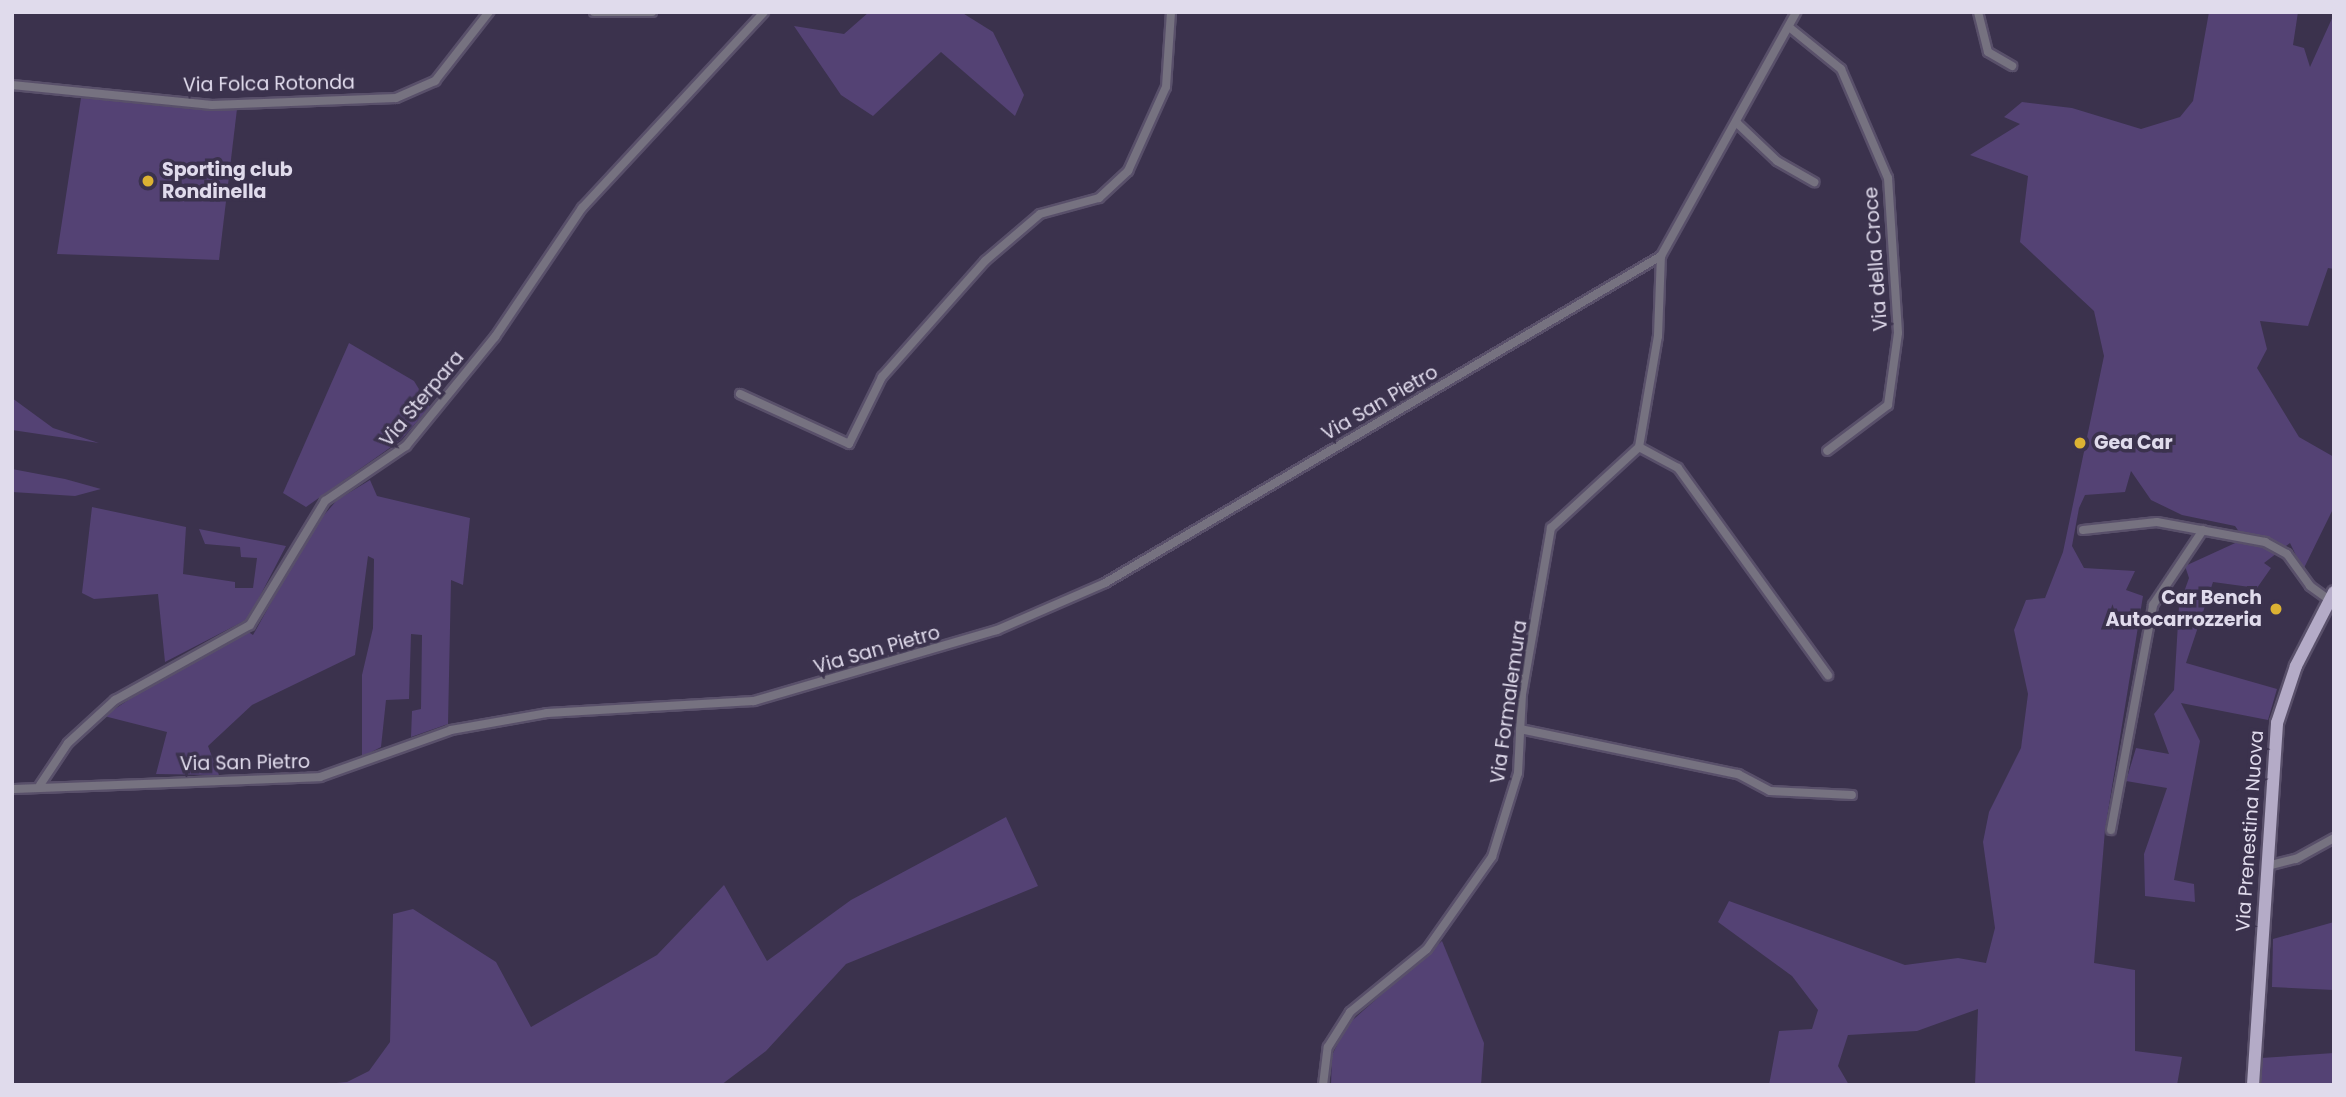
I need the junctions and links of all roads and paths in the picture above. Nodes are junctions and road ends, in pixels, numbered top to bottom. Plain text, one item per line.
1 (489, 12) edge
2 (594, 12) edge
3 (652, 12) edge
4 (764, 12) edge
5 (1171, 12) edge
6 (1796, 12) edge
7 (1978, 12) edge
8 (1789, 27) junction
9 (2012, 66) dead end
10 (12, 85) edge
11 (1737, 123) junction
12 (1814, 182) dead end
13 (1661, 256) junction
14 (740, 394) dead end
15 (1639, 446) junction
16 (1827, 451) dead end
17 (2083, 530) dead end
18 (2203, 530) junction
19 (2331, 596) edge
20 (1828, 675) dead end
21 (1520, 729) junction
22 (40, 785) junction
23 (12, 789) edge
24 (1852, 794) dead end
25 (2111, 830) dead end
26 (2334, 838) edge
27 (2267, 866) junction
28 (1323, 1085) edge
29 (2252, 1085) edge

1 - 10 street, Via Folca Rotonda
2 - 3 street
4 - 22 street, Via Sterpara
5 - 14 street
6 - 8 street
7 - 9 street
8 - 11 street
8 - 16 street, Via della Croce
11 - 12 street
11 - 13 street
13 - 15 street
13 - 22 street, Via San Pietro
15 - 20 street
15 - 21 street, Via Formalemura
17 - 18 street
18 - 19 street
18 - 25 street
19 - 27 main road, Via Prenestina Nuova
21 - 24 street
21 - 28 street, Via Formalemura
22 - 23 street, Via San Pietro
26 - 27 street
27 - 29 main road, Via Prenestina Nuova

